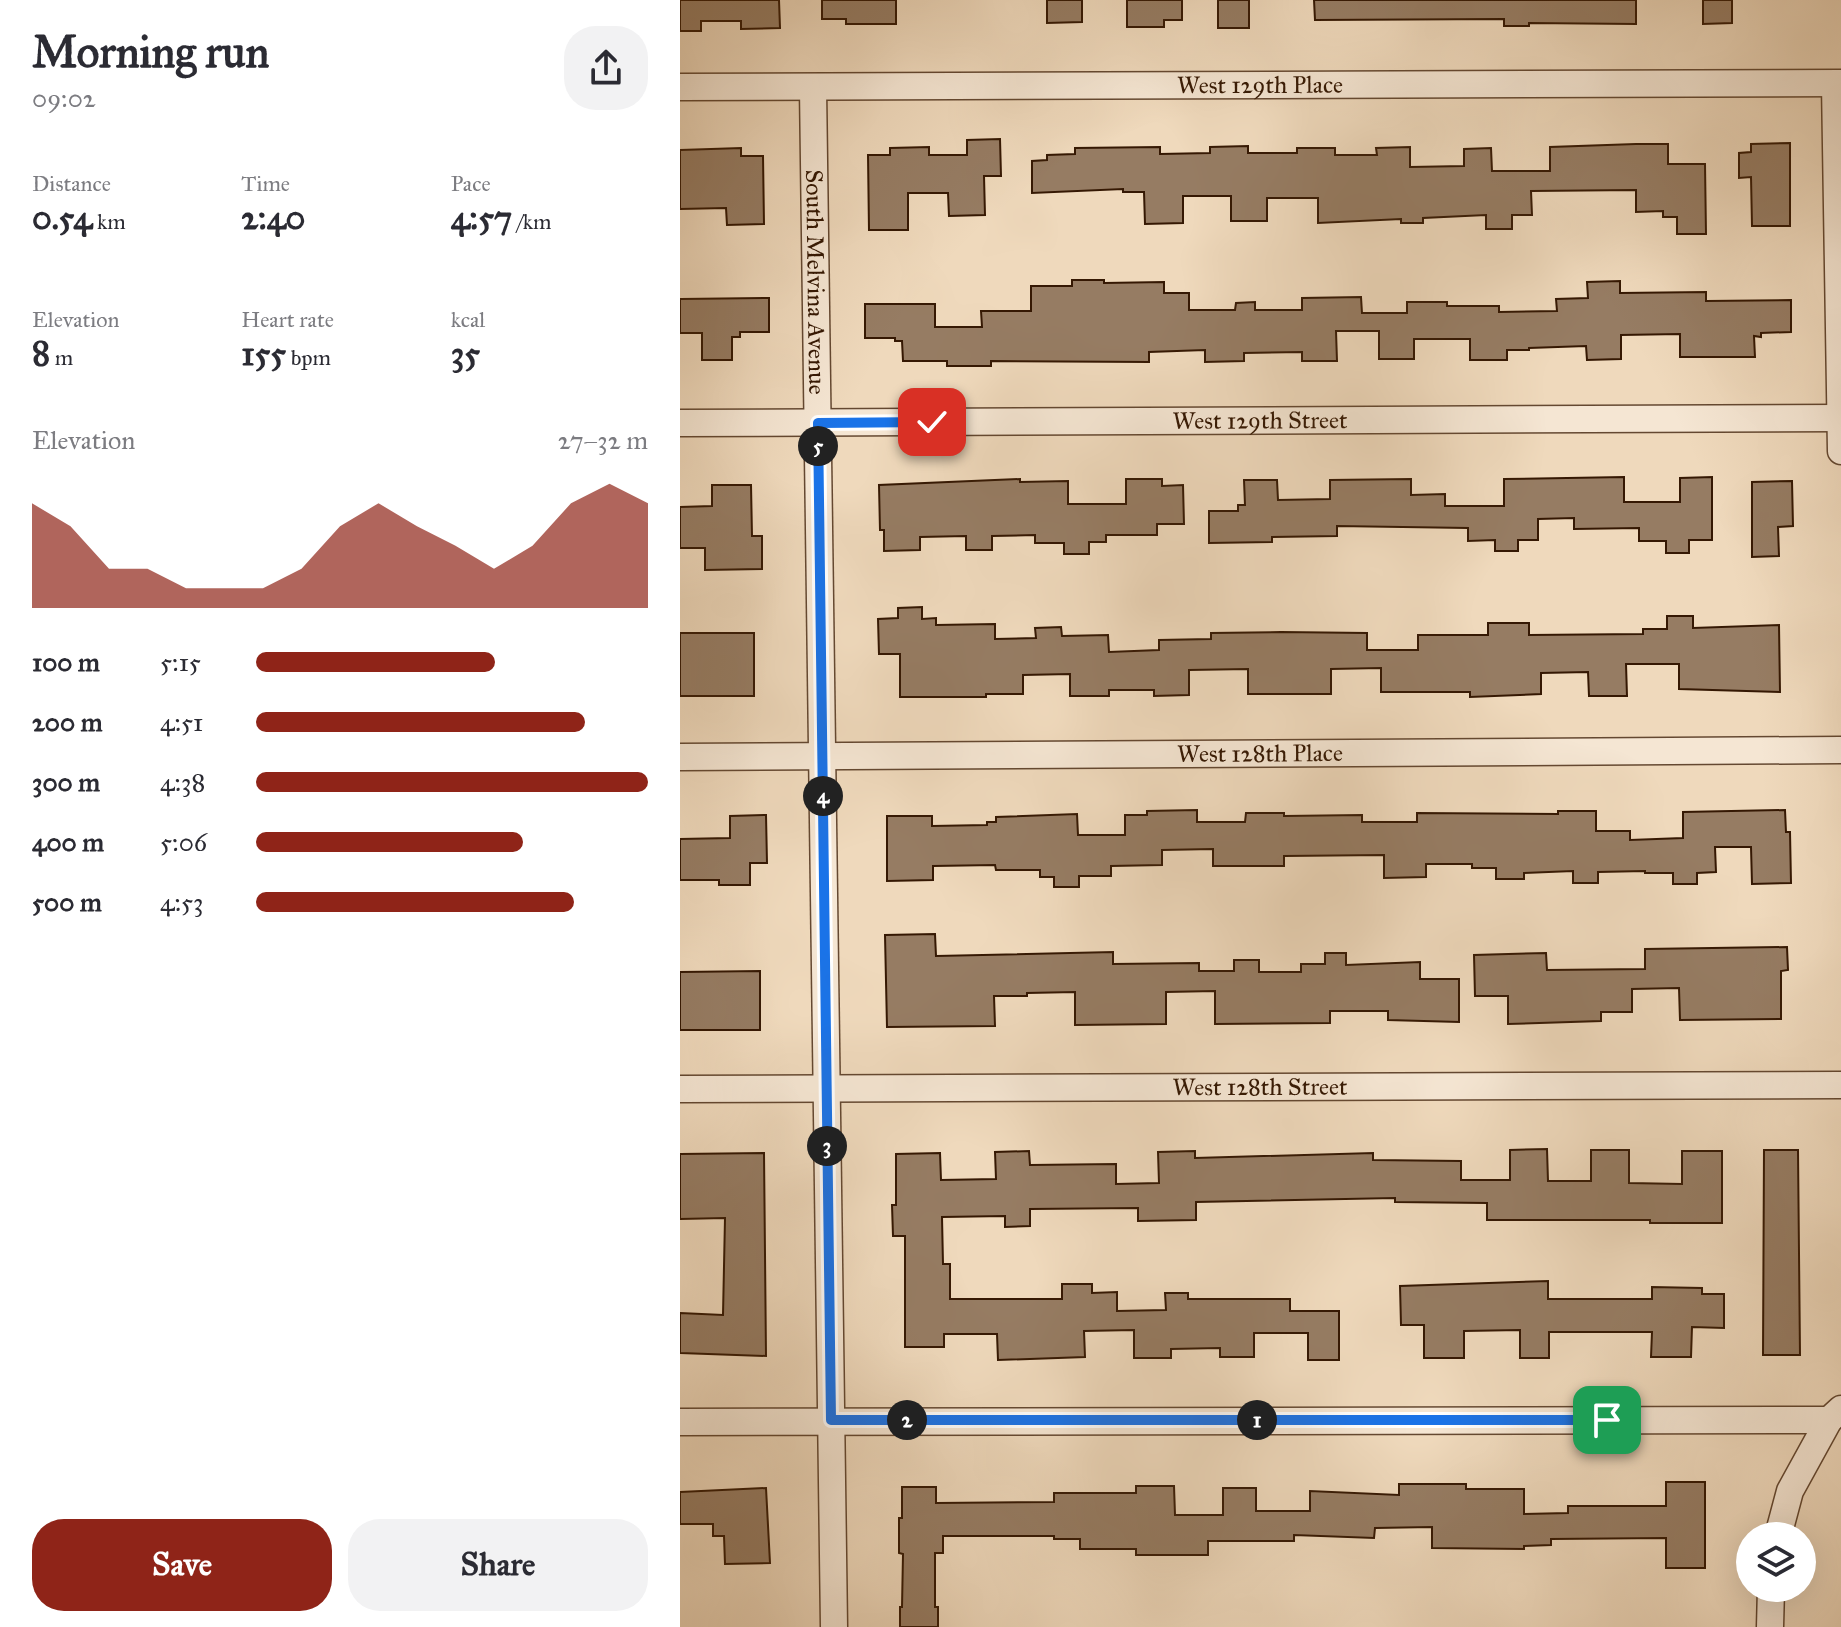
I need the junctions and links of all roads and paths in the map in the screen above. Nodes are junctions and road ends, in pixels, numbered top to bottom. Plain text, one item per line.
1 (1838, 84) edge
2 (680, 87) edge
3 (813, 88) junction
4 (1840, 418) edge
5 (680, 423) edge
6 (818, 423) junction
7 (1841, 451) edge
8 (1841, 750) edge
9 (823, 756) junction
10 (680, 757) edge
11 (1841, 1085) edge
12 (826, 1088) junction
13 (680, 1089) edge
14 (1835, 1415) edge
15 (831, 1420) junction
16 (680, 1422) edge
17 (1782, 1522) edge
18 (1771, 1602) edge
19 (834, 1627) edge
20 (1770, 1627) edge

1 - 3 street, West 129th Place
1 - 4 street
2 - 3 street, West 129th Place
3 - 6 street, South Melvina Avenue
4 - 6 street, West 129th Street
4 - 7 street
5 - 6 street, West 129th Street
6 - 9 street, South Melvina Avenue
8 - 9 street, West 128th Place
9 - 10 street, West 128th Place
9 - 12 street, South Melvina Avenue
11 - 12 street, West 128th Street
12 - 13 street, West 128th Street
12 - 15 street, South Melvina Avenue
14 - 15 street
14 - 17 street
15 - 16 street
15 - 19 street, South Melvina Avenue
18 - 20 street

